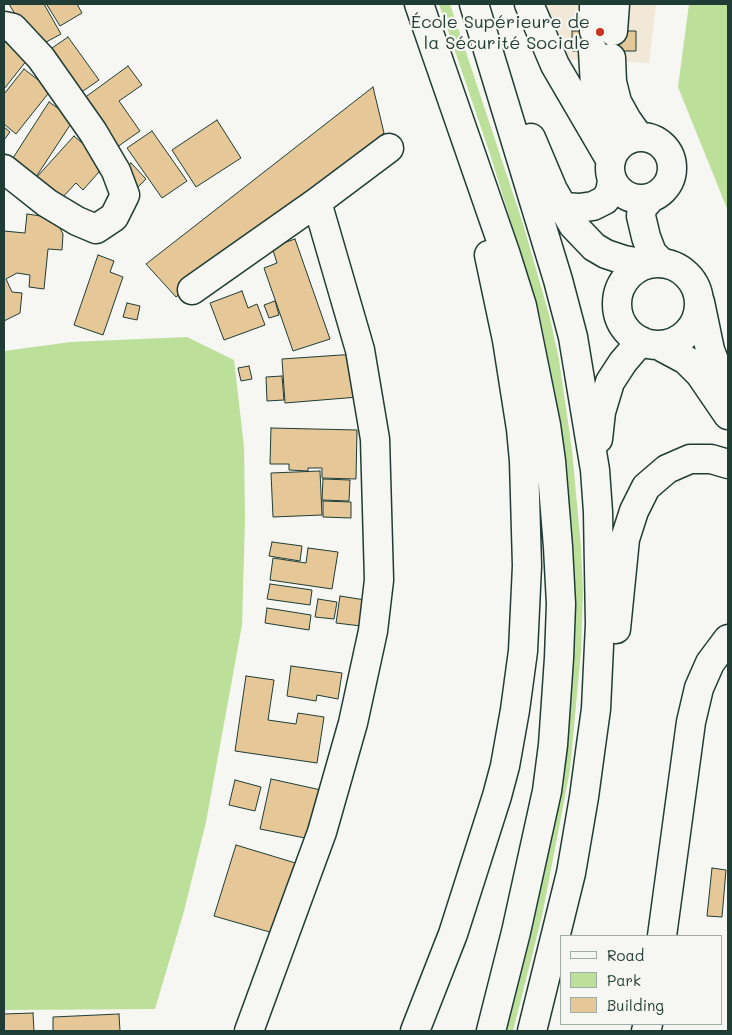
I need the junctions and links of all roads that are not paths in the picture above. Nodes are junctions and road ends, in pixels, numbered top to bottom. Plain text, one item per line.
1 (419, 4) edge
2 (529, 4) edge
3 (594, 4) edge
4 (615, 4) edge
5 (476, 9) edge
6 (4, 26) edge
7 (603, 41) junction
8 (639, 137) junction
9 (465, 141) junction
10 (389, 148) dead end
11 (612, 165) junction
12 (4, 169) edge
13 (651, 198) junction
14 (317, 202) junction
15 (563, 207) junction
16 (655, 264) junction
17 (192, 290) dead end
18 (700, 300) junction
19 (650, 343) junction
20 (728, 390) edge
21 (728, 415) edge
22 (728, 464) edge
23 (595, 470) junction
24 (728, 639) edge
25 (591, 745) junction
26 (530, 867) junction
27 (571, 873) junction
28 (567, 935) edge
29 (662, 935) edge
30 (560, 989) edge
31 (249, 1031) edge
32 (415, 1031) edge
33 (475, 1031) edge
34 (491, 1031) edge
35 (532, 1031) edge
36 (551, 1031) edge

1 - 9 main road
2 - 11 main road
3 - 7 main road
4 - 7 main road
5 - 15 main road
5 - 23 main road
6 - 12 main road
7 - 8 main road
7 - 11 main road
8 - 11 main road
8 - 13 main road
9 - 26 main road
9 - 32 main road
10 - 14 main road
11 - 13 main road
11 - 15 main road
13 - 16 main road
14 - 17 main road
14 - 31 main road
15 - 16 main road
16 - 18 main road
16 - 19 main road
18 - 19 main road
18 - 20 main road
19 - 21 main road
19 - 23 main road
22 - 25 main road
23 - 25 main road
24 - 29 main road
25 - 27 main road
26 - 33 main road
26 - 34 main road
27 - 28 main road
27 - 35 main road
30 - 36 main road

